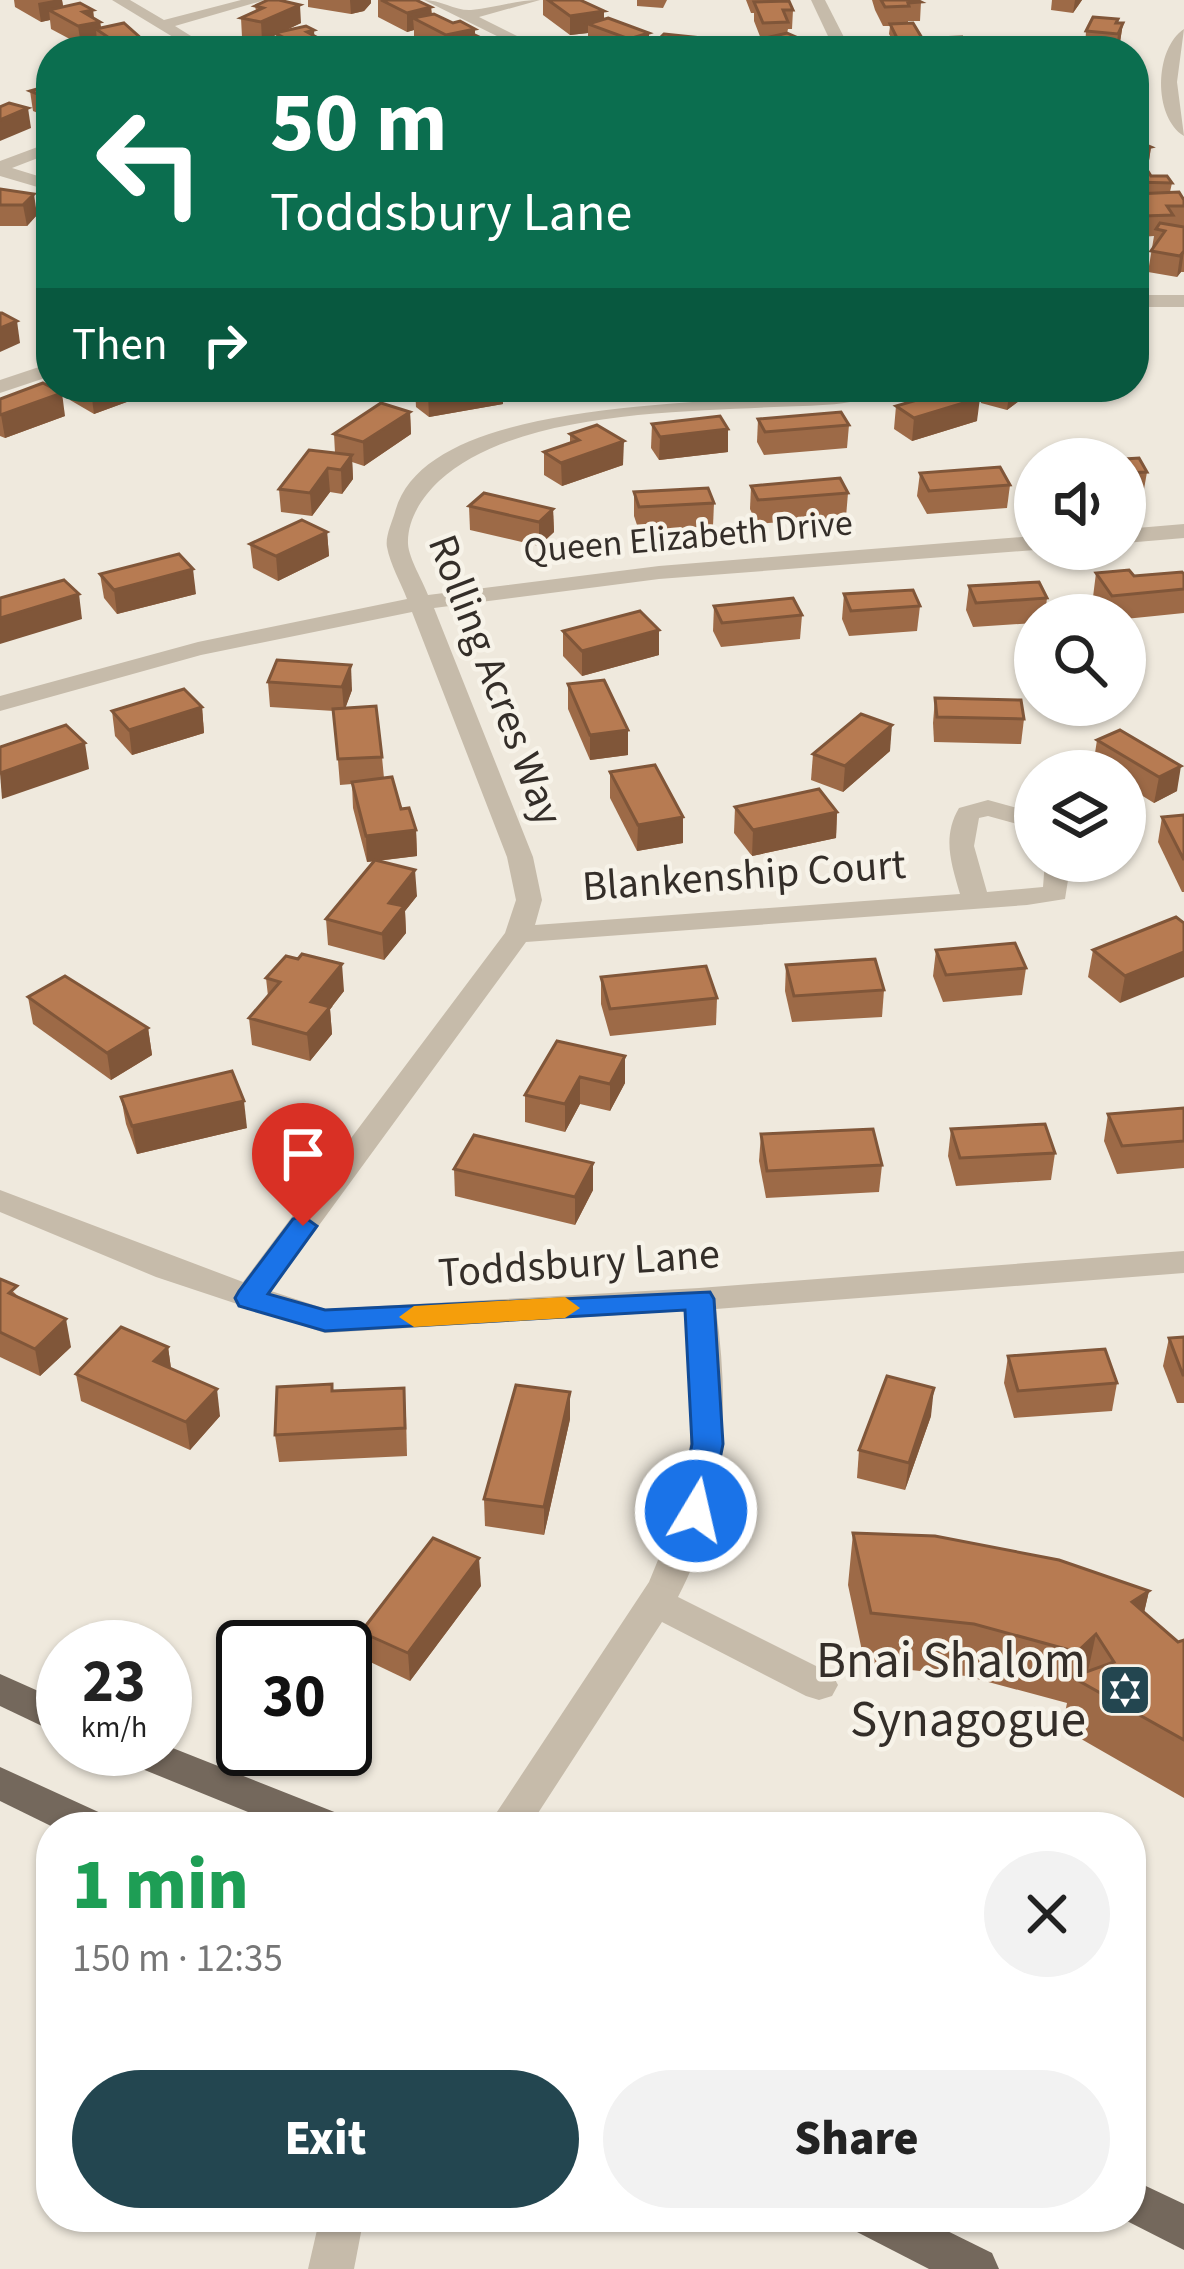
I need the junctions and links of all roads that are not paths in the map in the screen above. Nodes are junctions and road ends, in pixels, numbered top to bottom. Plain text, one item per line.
1 (119, 0) edge
2 (257, 0) edge
3 (431, 0) edge
4 (532, 0) edge
5 (818, 0) edge
6 (468, 15) junction
7 (162, 25) junction
8 (1184, 34) edge
9 (181, 36) edge
10 (509, 36) edge
11 (836, 36) edge
12 (1184, 131) edge
13 (36, 153) edge
14 (0, 169) edge
15 (36, 181) edge
16 (1149, 301) edge
17 (1184, 301) edge
18 (36, 374) edge
19 (0, 387) edge
20 (774, 402) edge
21 (1184, 531) edge
22 (1146, 534) edge
23 (1014, 545) edge
24 (421, 603) junction
25 (0, 704) edge
26 (1014, 815) edge
27 (1057, 882) edge
28 (976, 901) junction
29 (518, 934) junction
30 (0, 1200) edge
31 (1184, 1262) edge
32 (249, 1298) junction
33 (700, 1299) junction
34 (656, 1602) junction
35 (819, 1684) dead end
36 (0, 1689) edge
37 (36, 1707) edge
38 (192, 1772) edge
39 (0, 1783) edge
40 (60, 1812) edge
41 (291, 1812) edge
42 (517, 1812) edge
43 (1146, 2208) edge
44 (1184, 2228) edge
45 (339, 2232) edge
46 (902, 2232) edge
47 (332, 2269) edge
48 (976, 2269) edge

1 - 7 street
2 - 7 street
3 - 6 street
4 - 6 street
5 - 11 street
6 - 10 street
7 - 9 street
8 - 12 street
13 - 14 street
14 - 15 street
16 - 17 street
18 - 19 street
20 - 24 street, Rolling Acres Way
21 - 22 street
23 - 24 street, Queen Elizabeth Drive
24 - 25 street, Queen Elizabeth Drive
24 - 29 street, Rolling Acres Way
26 - 28 street, Blankenship Court
27 - 28 street, Blankenship Court
28 - 29 street, Blankenship Court
29 - 32 street
30 - 32 street, Toddsbury Lane
31 - 33 street, Toddsbury Lane
32 - 33 street, Toddsbury Lane
33 - 34 street
34 - 35 street
34 - 42 street
36 - 37 main road
38 - 41 main road
39 - 40 main road
43 - 44 main road
45 - 47 street
46 - 48 main road

